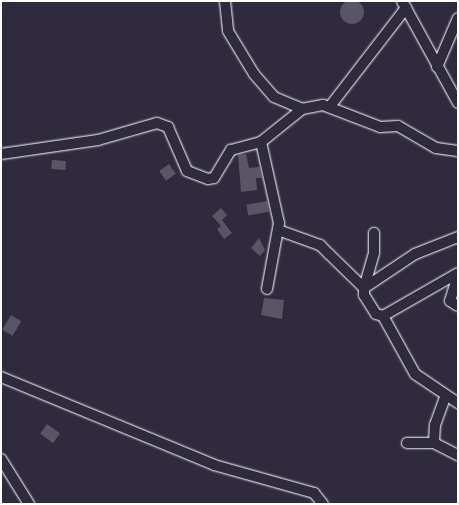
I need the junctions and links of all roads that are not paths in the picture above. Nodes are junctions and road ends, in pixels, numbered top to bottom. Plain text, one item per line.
1 (225, 1) edge
2 (404, 5) edge
3 (458, 18) edge
4 (437, 67) junction
5 (458, 102) edge
6 (331, 106) junction
7 (302, 109) junction
8 (261, 142) junction
9 (458, 151) edge
10 (1, 154) edge
11 (278, 230) junction
12 (374, 233) dead end
13 (458, 237) edge
14 (458, 274) edge
15 (364, 288) junction
16 (267, 289) dead end
17 (458, 306) edge
18 (383, 316) junction
19 (1, 376) edge
20 (445, 398) junction
21 (458, 403) edge
22 (407, 443) dead end
23 (434, 444) junction
24 (458, 455) edge
25 (1, 459) edge
26 (29, 504) edge
27 (323, 504) edge

1 - 7 street
2 - 4 street
2 - 6 street
3 - 4 street
4 - 5 street
6 - 7 street
6 - 9 street
7 - 8 street
8 - 10 street
8 - 11 street
11 - 15 street
11 - 16 street
12 - 15 street
13 - 15 street
14 - 17 street
14 - 18 street
15 - 18 street
18 - 20 street
19 - 27 street
20 - 21 street
20 - 23 street
22 - 23 street
23 - 24 street
25 - 26 street

